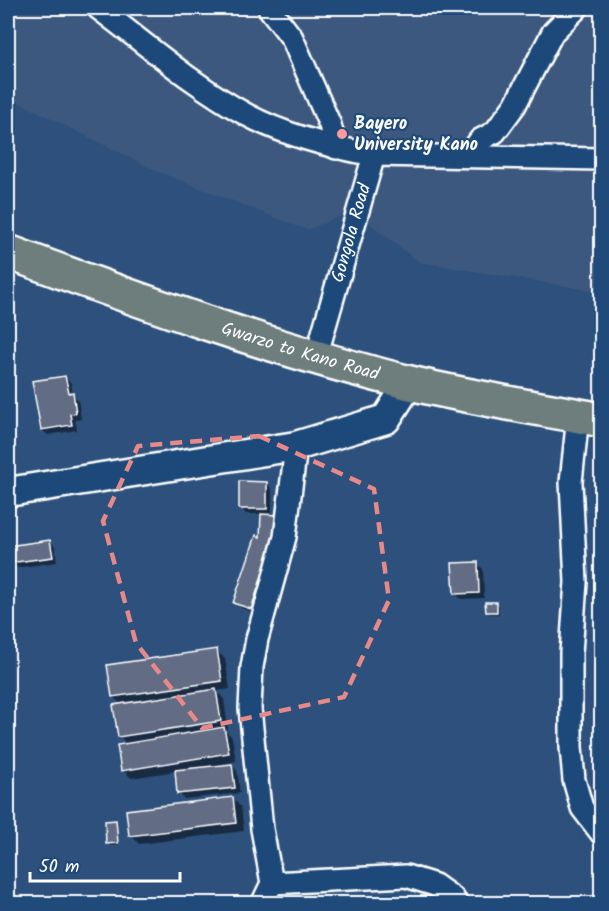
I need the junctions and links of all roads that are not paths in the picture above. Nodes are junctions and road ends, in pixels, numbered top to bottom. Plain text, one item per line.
1 (98, 8) edge
2 (269, 8) edge
3 (286, 8) edge
4 (577, 8) edge
5 (292, 38) junction
6 (336, 148) junction
7 (374, 155) junction
8 (468, 156) junction
9 (602, 159) edge
10 (8, 252) edge
11 (316, 357) junction
12 (409, 382) junction
13 (590, 418) edge
14 (296, 446) junction
15 (8, 492) edge
16 (602, 834) edge
17 (272, 883) junction
18 (262, 903) edge
19 (457, 903) edge

1 - 6 street
2 - 5 street
3 - 5 street
4 - 8 street
5 - 6 street
6 - 7 street
7 - 8 street
7 - 11 street, Gongola Road
8 - 9 street
10 - 11 main road, Gwarzo to Kano Road
11 - 12 main road, Gwarzo to Kano Road
12 - 13 main road, Gwarzo to Kano Road
12 - 14 street
13 - 16 street
14 - 15 street
14 - 17 street
17 - 18 street
17 - 19 street

